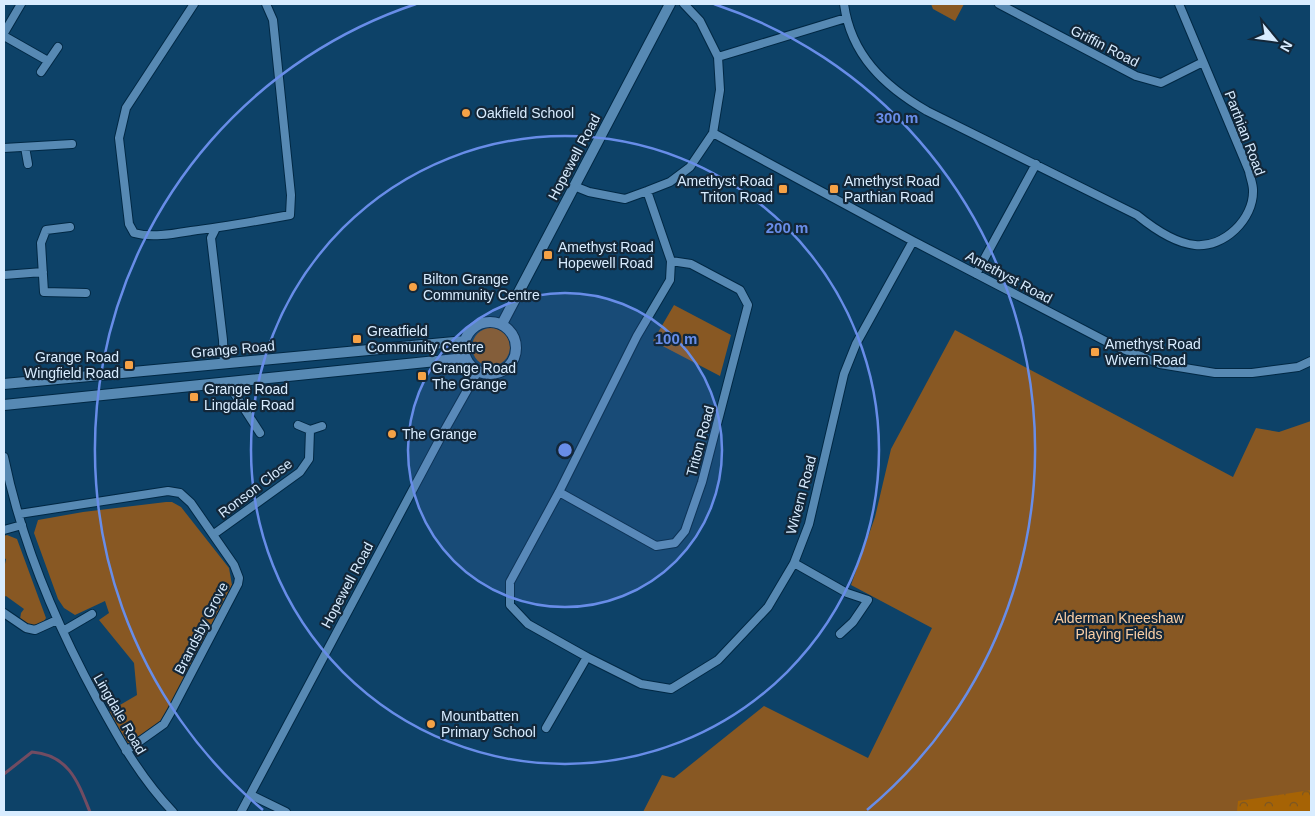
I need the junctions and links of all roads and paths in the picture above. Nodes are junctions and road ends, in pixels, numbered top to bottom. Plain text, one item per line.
1 (21, 4) edge
2 (194, 4) edge
3 (266, 4) edge
4 (670, 4) edge
5 (684, 4) edge
6 (844, 4) edge
7 (999, 4) edge
8 (1179, 4) edge
9 (846, 18) junction
10 (4, 35) edge
11 (58, 47) dead end
12 (718, 56) junction
13 (48, 61) junction
14 (1203, 62) junction
15 (41, 72) dead end
16 (713, 134) junction
17 (72, 144) dead end
18 (25, 147) junction
19 (4, 148) edge
20 (28, 164) dead end
21 (1036, 164) junction
22 (574, 186) junction
23 (647, 191) junction
24 (70, 227) dead end
25 (216, 228) junction
26 (913, 241) junction
27 (671, 261) junction
28 (42, 272) junction
29 (976, 274) junction
30 (4, 275) edge
31 (86, 293) dead end
32 (502, 324) junction
33 (465, 341) junction
34 (466, 358) junction
35 (1311, 361) edge
36 (224, 364) junction
37 (478, 371) junction
38 (227, 382) junction
39 (4, 384) edge
40 (4, 405) edge
41 (298, 426) dead end
42 (322, 426) dead end
43 (310, 430) junction
44 (260, 434) dead end
45 (4, 457) edge
46 (559, 492) junction
47 (19, 514) junction
48 (22, 525) junction
49 (4, 530) edge
50 (214, 534) junction
51 (794, 563) junction
52 (4, 613) edge
53 (92, 614) dead end
54 (57, 620) junction
55 (62, 631) junction
56 (840, 634) dead end
57 (587, 657) junction
58 (546, 728) dead end
59 (126, 751) junction
60 (250, 795) junction
61 (173, 812) edge
62 (241, 812) edge
63 (286, 812) edge

1 - 10 street
2 - 25 street
3 - 25 street
4 - 22 street, Hopewell Road
5 - 12 street
6 - 9 street, Parthian Road
7 - 14 street, Griffin Road
8 - 14 street, Parthian Road
9 - 12 street
9 - 21 street, Parthian Road
10 - 13 street
11 - 13 street
12 - 16 street
13 - 15 street
14 - 21 street, Parthian Road
16 - 23 street
16 - 26 street, Amethyst Road
17 - 18 street
18 - 19 street
18 - 20 street
21 - 29 street
22 - 23 street
22 - 32 street, Hopewell Road
23 - 27 street, Wivern Road
24 - 28 street
25 - 36 street
26 - 29 street, Amethyst Road
26 - 51 street, Wivern Road
27 - 46 street, Wivern Road
27 - 46 street, Triton Road
28 - 30 street
28 - 31 street
29 - 35 street, Amethyst Road
32 - 33 street
32 - 37 street
33 - 34 street
33 - 36 street, Grange Road
34 - 37 street
34 - 38 street
36 - 38 street
36 - 39 street, Grange Road
37 - 60 street, Hopewell Road
38 - 40 street
38 - 44 street
41 - 43 street
42 - 43 street
43 - 50 street, Ronson Close
45 - 47 street, Lingdale Road
46 - 57 street, Wivern Road
47 - 48 street, Lingdale Road
47 - 50 street, Brandsby Grove
48 - 49 street
48 - 54 street, Lingdale Road
50 - 59 street, Brandsby Grove
51 - 56 street
51 - 57 street, Wivern Road
52 - 54 street
53 - 55 street
54 - 55 street, Lingdale Road
55 - 59 street, Lingdale Road
57 - 58 street
59 - 61 street, Lingdale Road
60 - 62 street, Hopewell Road
60 - 63 street

